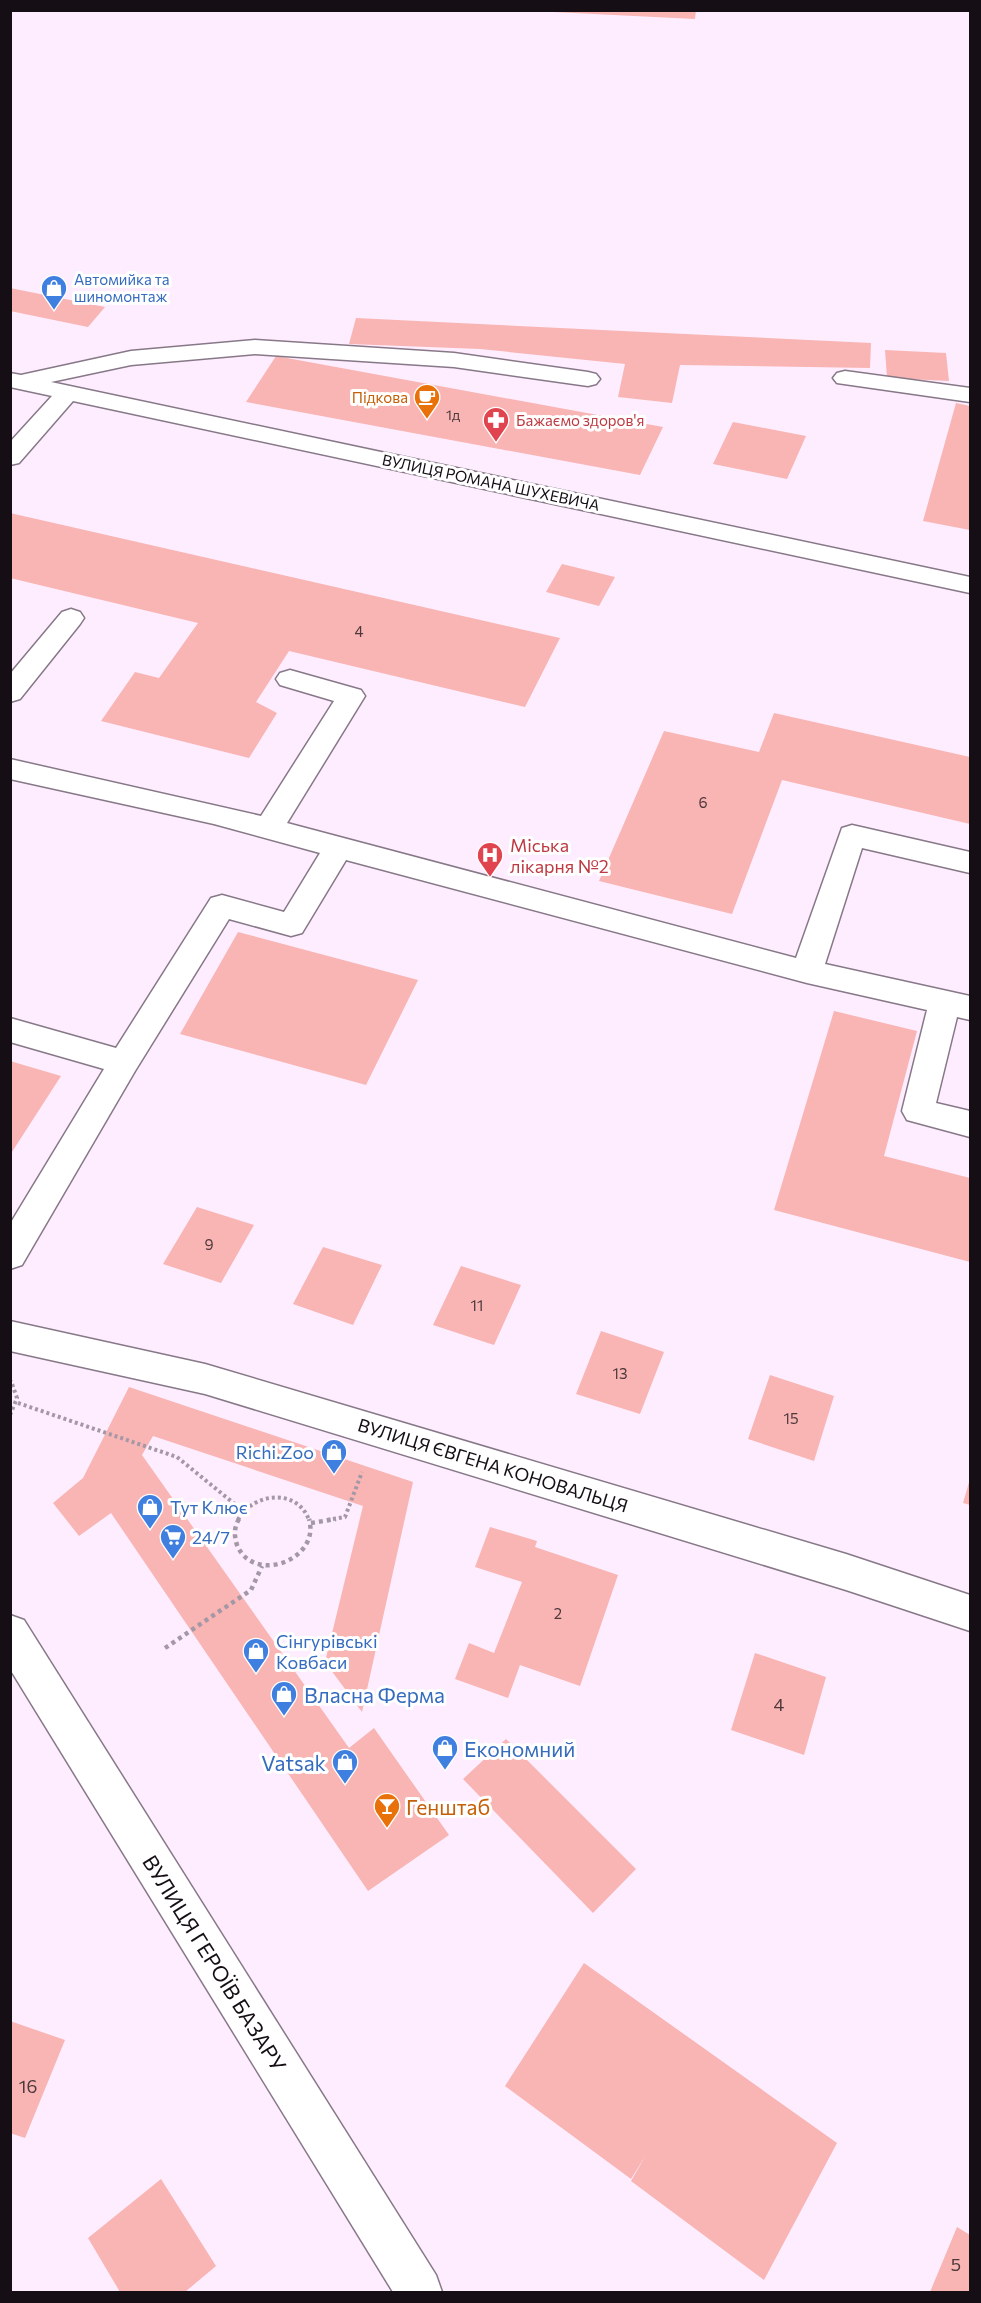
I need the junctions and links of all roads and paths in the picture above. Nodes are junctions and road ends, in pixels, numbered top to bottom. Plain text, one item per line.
1 (845, 378) dead end
2 (588, 379) dead end
3 (15, 381) edge
4 (68, 392) junction
5 (970, 395) edge
6 (10, 458) edge
7 (970, 585) edge
8 (71, 618) dead end
9 (290, 679) dead end
10 (10, 693) edge
11 (10, 769) edge
12 (269, 828) junction
13 (339, 847) junction
14 (970, 862) edge
15 (807, 972) junction
16 (958, 1005) edge
17 (10, 1030) edge
18 (124, 1062) junction
19 (970, 1124) edge
20 (10, 1255) edge
21 (10, 1336) edge
22 (10, 1380) edge
23 (18, 1403) junction
24 (10, 1415) edge
25 (363, 1468) dead end
26 (242, 1510) junction
27 (311, 1523) junction
28 (262, 1566) junction
29 (970, 1613) edge
30 (10, 1633) edge
31 (165, 1648) dead end
32 (420, 2292) edge

1 - 5 street
2 - 3 street
3 - 4 street, ВУЛИЦЯ РОМАНА ШУХЕВИЧА
4 - 6 street
4 - 7 street, ВУЛИЦЯ РОМАНА ШУХЕВИЧА
8 - 10 street
9 - 12 street
11 - 12 street
12 - 13 street
13 - 15 street
13 - 18 street
14 - 15 street
15 - 16 street
16 - 19 street
17 - 18 street
18 - 20 street
21 - 29 street, ВУЛИЦЯ ЄВГЕНА КОНОВАЛЬЦЯ
22 - 23 path
23 - 24 path
23 - 26 path
25 - 27 path
26 - 27 path
26 - 28 path
27 - 28 path
28 - 31 path
30 - 32 street, ВУЛИЦЯ ГЕРОЇВ БАЗАРУ

